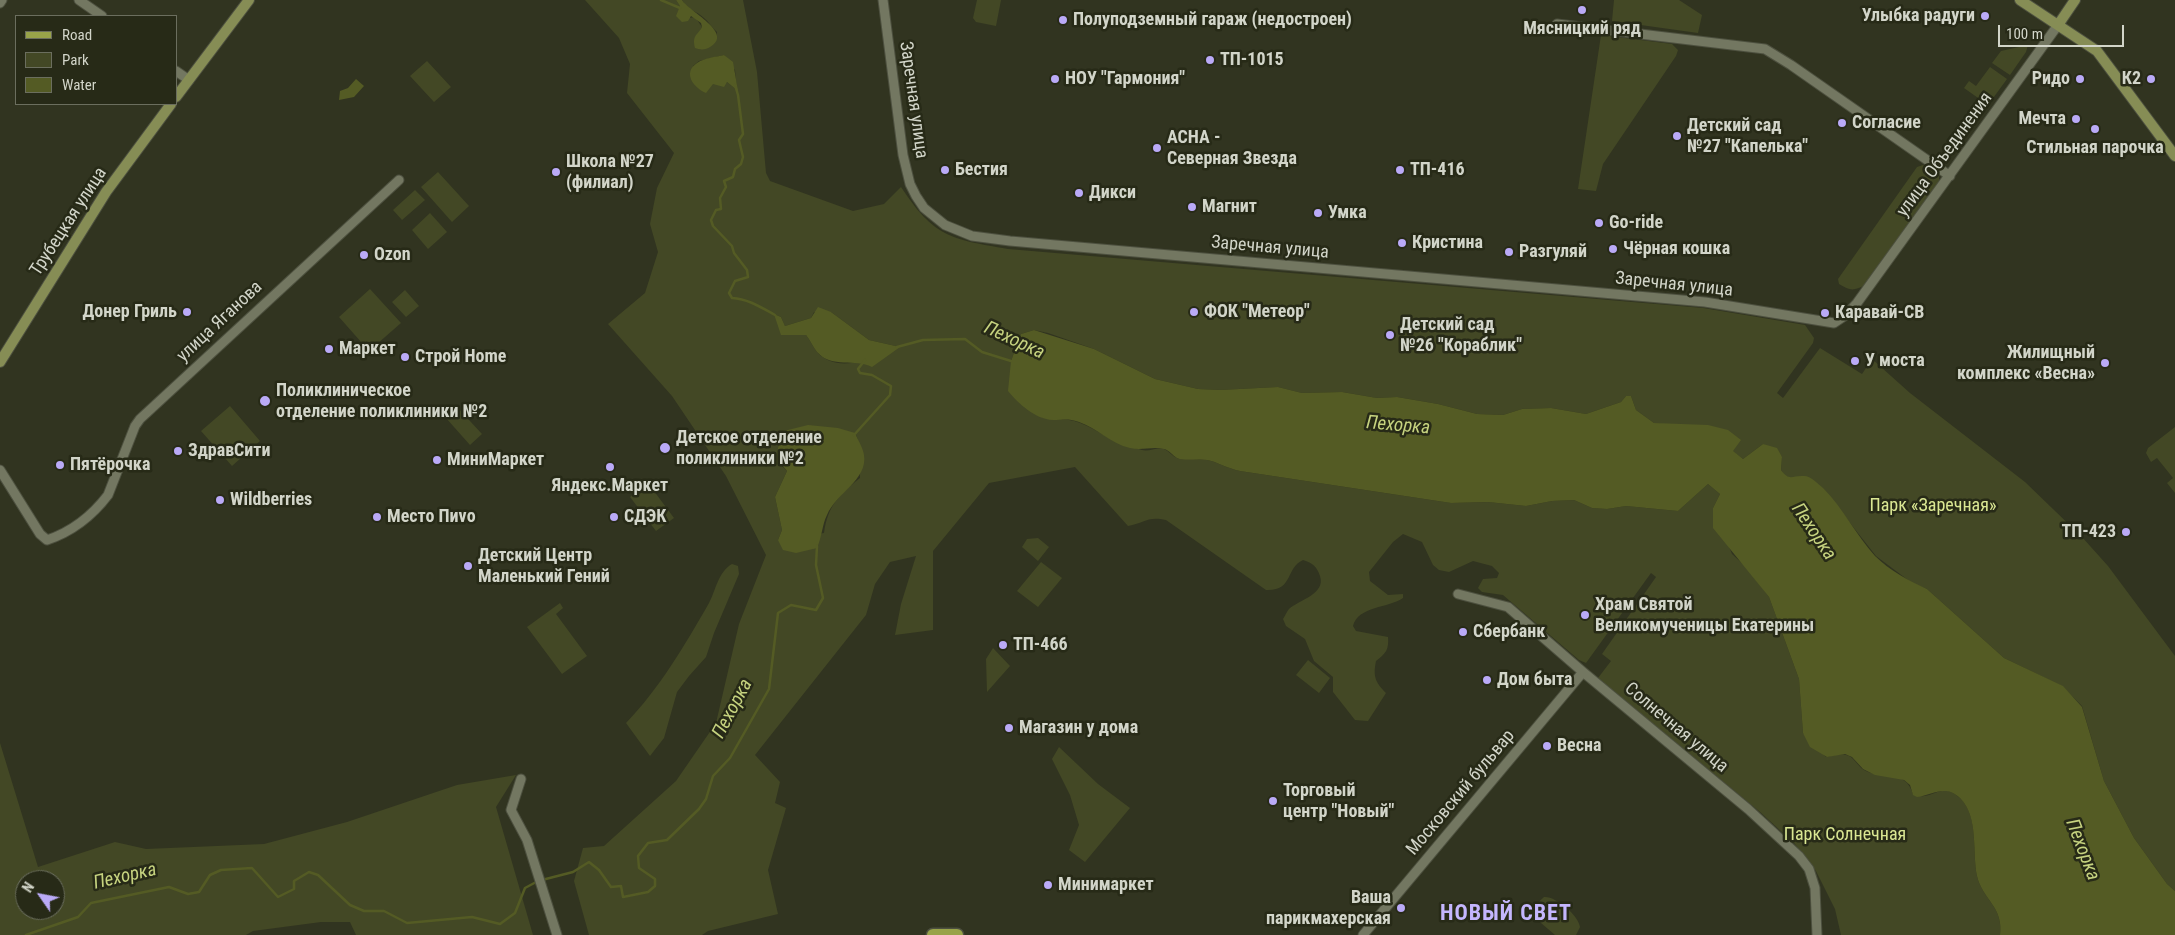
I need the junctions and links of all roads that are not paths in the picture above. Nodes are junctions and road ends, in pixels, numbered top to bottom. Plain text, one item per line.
1 (2, 0) edge
2 (79, 0) edge
3 (249, 0) edge
4 (883, 0) edge
5 (2020, 0) edge
6 (2075, 0) edge
7 (0, 3) edge
8 (101, 15) edge
9 (1557, 24) dead end
10 (2058, 25) junction
11 (178, 72) edge
12 (189, 80) junction
13 (178, 94) edge
14 (170, 105) edge
15 (2175, 156) edge
16 (1950, 176) junction
17 (399, 180) dead end
18 (1834, 323) joint
19 (0, 362) edge
20 (0, 470) edge
21 (1458, 594) dead end
22 (1582, 672) junction
23 (521, 779) dead end
24 (557, 935) edge
25 (933, 935) edge
26 (957, 935) edge
27 (1363, 935) edge
28 (1817, 935) edge

1 - 7 street
2 - 8 street
3 - 12 main road
4 - 18 street, Заречная улица
5 - 10 main road
6 - 10 main road, улица Объединения
9 - 16 street
10 - 15 main road
10 - 16 street, улица Объединения
11 - 12 street
12 - 13 main road
14 - 19 main road, Трубецкая улица
16 - 18 street, улица Объединения
17 - 20 street, улица Яганова
21 - 22 street, Солнечная улица
22 - 27 street, Московский бульвар
22 - 28 street, Солнечная улица
23 - 24 street
25 - 26 main road

